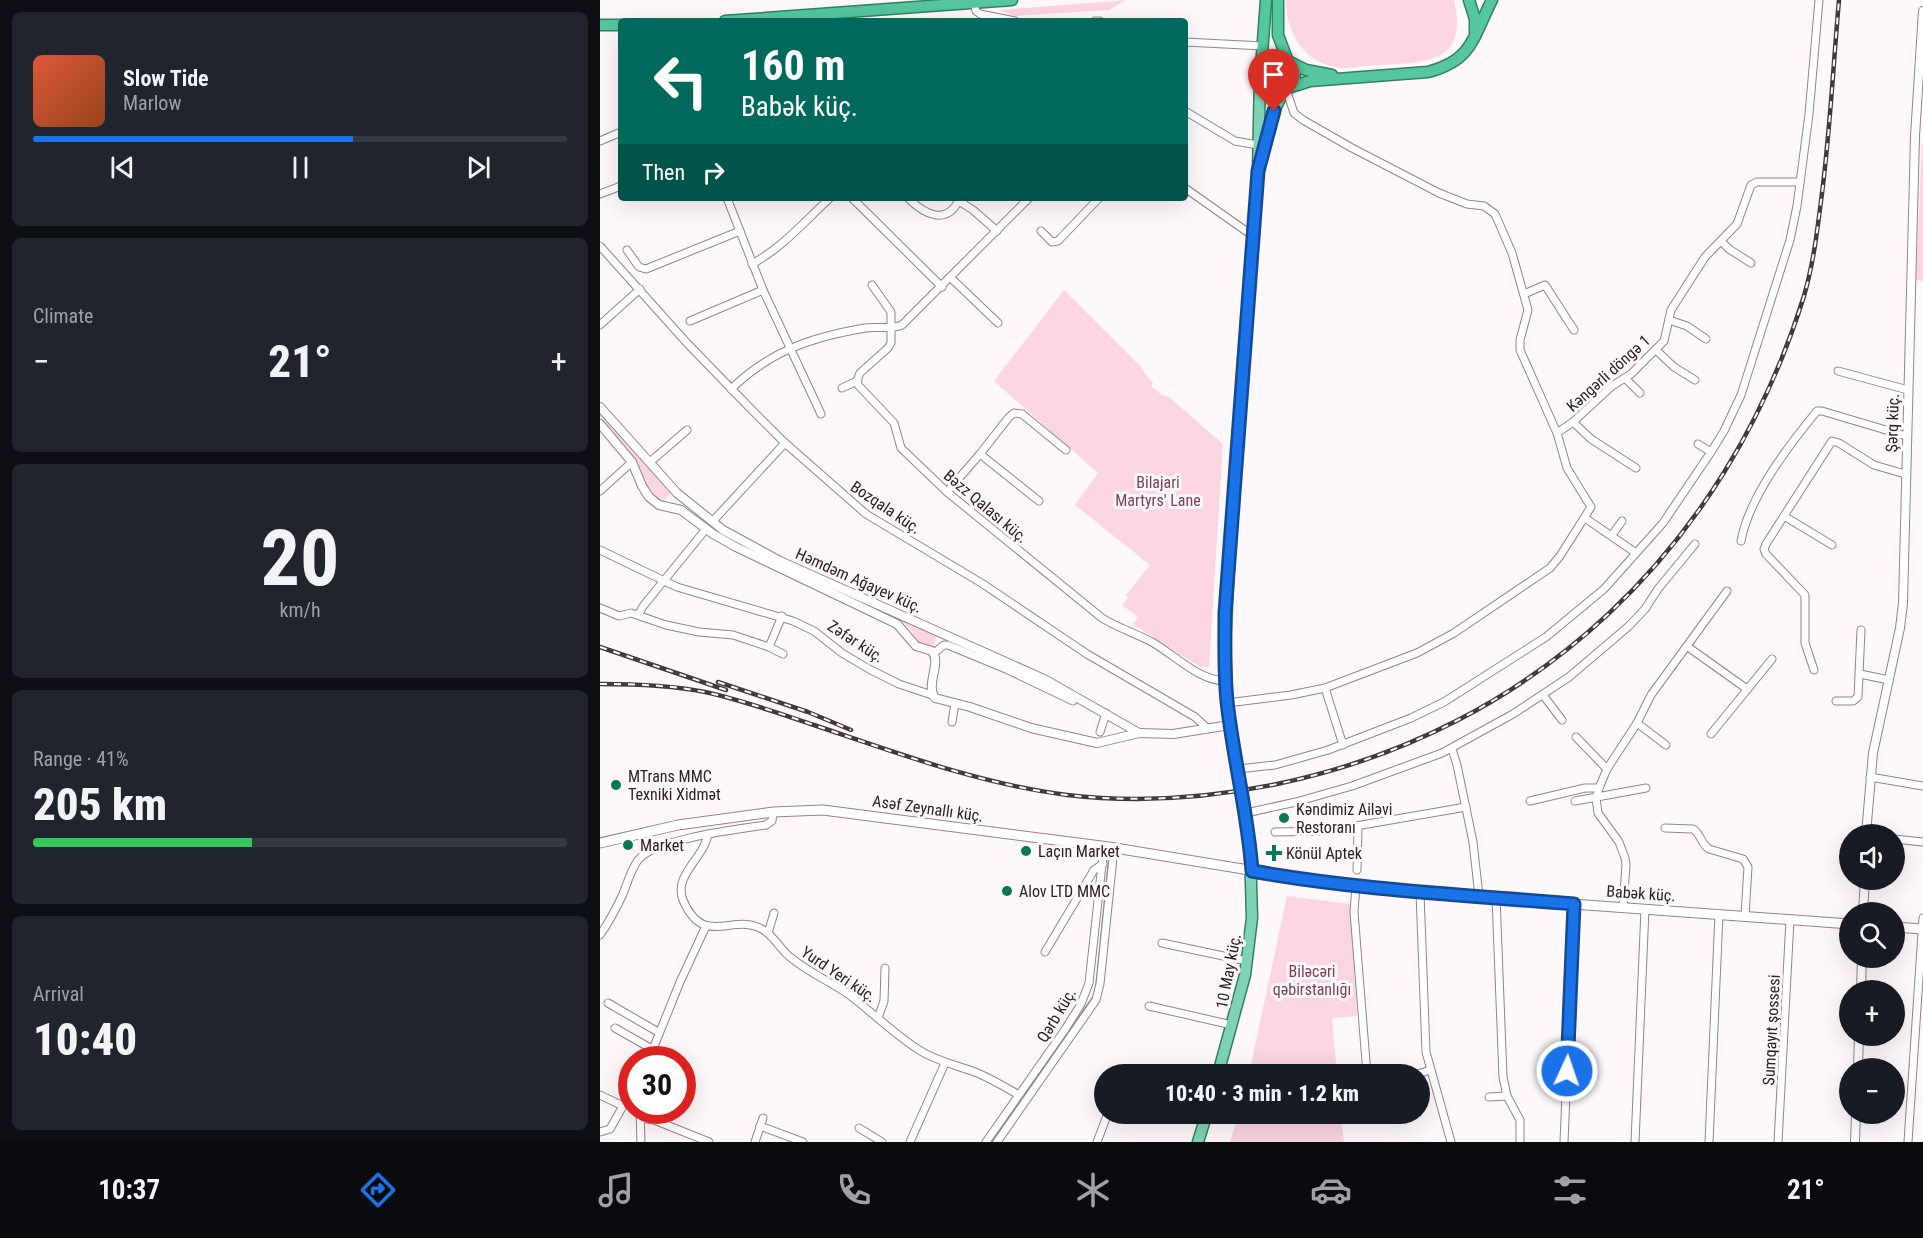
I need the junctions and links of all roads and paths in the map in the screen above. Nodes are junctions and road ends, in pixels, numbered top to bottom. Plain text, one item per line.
1 (1012, 0) edge
2 (1469, 0) edge
3 (1492, 0) edge
4 (1819, 0) edge
5 (1272, 2) edge
6 (974, 3) junction
7 (1923, 10) edge
8 (866, 16) edge
9 (823, 18) edge
10 (979, 18) edge
11 (618, 25) edge
12 (600, 26) edge
13 (1475, 37) junction
14 (1188, 42) edge
15 (1263, 46) junction
16 (1289, 61) junction
17 (1260, 73) junction
18 (1350, 77) junction
19 (1286, 89) junction
20 (1188, 113) edge
21 (618, 133) edge
22 (600, 141) edge
23 (1258, 145) junction
24 (1258, 171) junction
25 (1800, 182) junction
26 (618, 187) edge
27 (1188, 190) edge
28 (600, 194) edge
29 (728, 201) edge
30 (827, 201) edge
31 (855, 201) edge
32 (911, 201) edge
33 (958, 201) edge
34 (960, 201) edge
35 (1026, 201) edge
36 (1096, 201) edge
37 (740, 231) junction
38 (997, 231) junction
39 (1041, 231) dead end
40 (1253, 236) junction
41 (1721, 241) junction
42 (600, 246) edge
43 (627, 250) dead end
44 (1751, 263) dead end
45 (752, 264) junction
46 (951, 278) junction
47 (872, 285) dead end
48 (942, 287) junction
49 (640, 289) junction
50 (763, 290) junction
51 (1524, 294) junction
52 (1669, 320) junction
53 (690, 321) dead end
54 (998, 323) dead end
55 (600, 325) edge
56 (892, 328) junction
57 (1574, 330) dead end
58 (1706, 339) dead end
59 (790, 347) junction
60 (1656, 350) junction
61 (1838, 370) dead end
62 (1625, 378) junction
63 (1695, 380) dead end
64 (857, 381) junction
65 (842, 388) dead end
66 (731, 389) junction
67 (1908, 390) junction
68 (1640, 393) dead end
69 (600, 407) edge
70 (821, 414) dead end
71 (1573, 422) junction
72 (600, 424) edge
73 (687, 430) dead end
74 (1557, 433) junction
75 (1906, 436) junction
76 (785, 443) junction
77 (1698, 444) dead end
78 (1066, 450) dead end
79 (1711, 452) junction
80 (981, 454) junction
81 (632, 462) junction
82 (650, 462) junction
83 (1636, 468) dead end
84 (1905, 474) junction
85 (600, 491) edge
86 (947, 492) junction
87 (1039, 501) dead end
88 (1784, 516) junction
89 (1585, 518) junction
90 (1622, 521) dead end
91 (709, 526) junction
92 (1612, 535) junction
93 (1741, 541) dead end
94 (1695, 544) dead end
95 (1832, 545) dead end
96 (600, 550) edge
97 (1636, 553) junction
98 (664, 581) junction
99 (1727, 591) dead end
100 (600, 608) edge
101 (638, 615) junction
102 (782, 616) junction
103 (1861, 630) dead end
104 (769, 647) junction
105 (1688, 647) junction
106 (934, 652) junction
107 (783, 654) dead end
108 (1772, 659) dead end
109 (1814, 670) dead end
110 (1860, 675) junction
111 (1889, 680) junction
112 (1225, 681) junction
113 (1325, 688) junction
114 (1747, 689) junction
115 (932, 695) junction
116 (1543, 695) junction
117 (1836, 700) dead end
118 (1073, 701) dead end
119 (1227, 702) junction
120 (955, 703) junction
121 (1106, 713) junction
122 (1562, 720) dead end
123 (952, 722) dead end
124 (1637, 723) junction
125 (1230, 724) junction
126 (1207, 729) junction
127 (1100, 732) dead end
128 (1139, 733) junction
129 (1711, 734) dead end
130 (1576, 737) dead end
131 (1343, 745) junction
132 (1666, 745) dead end
133 (1452, 749) junction
134 (1238, 769) junction
135 (1607, 769) junction
136 (1870, 777) junction
137 (1923, 786) edge
138 (1599, 788) junction
139 (1646, 788) dead end
140 (1596, 798) junction
141 (1530, 801) dead end
142 (1575, 801) dead end
143 (1466, 807) junction
144 (772, 812) junction
145 (1246, 813) junction
146 (1867, 824) edge
147 (1358, 826) junction
148 (1665, 828) dead end
149 (1275, 832) dead end
150 (708, 834) junction
151 (1905, 840) edge
152 (1923, 842) edge
153 (600, 843) edge
154 (1109, 847) junction
155 (1103, 864) junction
156 (1357, 870) dead end
157 (1252, 871) junction
158 (1356, 886) junction
159 (1420, 893) junction
160 (1479, 896) junction
161 (1496, 897) junction
162 (1574, 904) junction
163 (1623, 907) junction
164 (1645, 909) junction
165 (774, 913) dead end
166 (1719, 914) junction
167 (1745, 916) junction
168 (1923, 918) edge
169 (1790, 920) junction
170 (1839, 923) edge
171 (706, 926) junction
172 (1905, 928) edge
173 (1923, 929) edge
174 (601, 930) edge
175 (768, 933) junction
176 (1162, 943) dead end
177 (1045, 952) dead end
178 (1247, 960) junction
179 (885, 968) dead end
180 (608, 1003) dead end
181 (1149, 1006) dead end
182 (878, 1018) junction
183 (1232, 1025) junction
184 (615, 1028) dead end
185 (658, 1032) junction
186 (647, 1046) edge
187 (653, 1046) edge
188 (945, 1063) junction
189 (1221, 1064) edge
190 (1366, 1064) edge
191 (1429, 1064) edge
192 (1430, 1070) edge
193 (600, 1095) edge
194 (1019, 1095) junction
195 (1507, 1096) junction
196 (1489, 1097) dead end
197 (618, 1104) edge
198 (618, 1115) edge
199 (763, 1118) dead end
200 (640, 1124) edge
201 (664, 1124) edge
202 (1104, 1124) edge
203 (1204, 1124) edge
204 (1856, 1124) edge
205 (760, 1126) junction
206 (859, 1128) dead end
207 (600, 1132) edge
208 (641, 1142) edge
209 (709, 1142) edge
210 (754, 1142) edge
211 (803, 1142) edge
212 (882, 1142) edge
213 (910, 1142) edge
214 (986, 1142) edge
215 (998, 1142) edge
216 (1097, 1142) edge
217 (1198, 1142) edge
218 (1451, 1142) edge
219 (1520, 1142) edge
220 (1564, 1142) edge
221 (1635, 1142) edge
222 (1709, 1142) edge
223 (1778, 1142) edge
224 (1855, 1142) edge
225 (1908, 1142) edge

1 - 6 highway
2 - 13 highway
3 - 13 highway
4 - 25 street
5 - 15 highway
5 - 16 highway
6 - 8 highway
6 - 10 street
7 - 67 street, Şərq küç.
8 - 9 highway
11 - 12 highway
13 - 18 highway
14 - 15 street
15 - 17 highway
16 - 17 highway
16 - 18 highway
16 - 19 highway
17 - 19 highway
17 - 23 main road
18 - 19 highway
19 - 24 main road
19 - 51 street
20 - 23 street
21 - 22 street
23 - 24 main road
24 - 40 main road, 10 May küç.
25 - 41 street, Kəngərli döngə 1
25 - 79 street
26 - 28 street
27 - 40 street
29 - 37 street
30 - 45 street
31 - 48 street
32 - 33 street
34 - 38 street
35 - 38 street
36 - 39 street
37 - 43 street
37 - 45 street
38 - 46 street
40 - 112 main road, 10 May küç.
41 - 44 street
41 - 52 street, Kəngərli döngə 1
42 - 49 street, Bozqala küç.
45 - 50 street
46 - 48 street
46 - 54 street
47 - 56 street
48 - 56 street
49 - 55 street
49 - 66 street, Bozqala küç.
50 - 53 street
50 - 59 street
51 - 57 street
51 - 74 street
52 - 58 street
52 - 60 street, Kəngərli döngə 1
56 - 59 street
56 - 64 street
59 - 66 street
59 - 70 street
60 - 62 street, Kəngərli döngə 1
60 - 63 street
61 - 67 street
62 - 68 street
62 - 71 street, Kəngərli döngə 1
64 - 65 street
64 - 86 street, Bəzz Qalası küç.
66 - 76 street, Bozqala küç.
67 - 75 street, Şərq küç.
69 - 82 street, Həmdəm Ağayev küç.
71 - 74 street, Kəngərli döngə 1
71 - 83 street
72 - 81 street
73 - 82 street
74 - 89 street
75 - 84 street, Şərq küç.
75 - 93 street
76 - 91 street
76 - 126 street, Bozqala küç.
77 - 79 street
78 - 80 street
79 - 97 street
80 - 86 street
80 - 87 street
81 - 85 street
81 - 91 street
82 - 91 street, Həmdəm Ağayev küç.
84 - 88 street
84 - 111 street, Şərq küç.
86 - 112 street, Bəzz Qalası küç.
88 - 95 street
88 - 109 street
89 - 92 street
89 - 113 street
90 - 92 street
91 - 98 street
91 - 106 street
91 - 121 street, Həmdəm Ağayev küç.
92 - 97 street
94 - 116 street
96 - 98 street, Zəfər küç.
97 - 131 street
98 - 101 street
98 - 102 street, Zəfər küç.
99 - 105 street
100 - 101 street
101 - 104 street
102 - 104 street
102 - 115 street, Zəfər küç.
103 - 110 street
104 - 107 street
105 - 114 street
105 - 124 street
106 - 115 street
106 - 118 street
108 - 114 street
110 - 111 street
110 - 117 street
111 - 136 street, Şərq küç.
112 - 119 main road, 10 May küç.
113 - 119 street
113 - 131 street
114 - 129 street
115 - 120 street, Zəfər küç.
116 - 122 street
116 - 133 street
119 - 125 main road, 10 May küç.
120 - 123 street
120 - 128 street, Zəfər küç.
121 - 127 street
121 - 128 street, Həmdəm Ağayev küç.
124 - 132 street
124 - 135 street
125 - 126 street
125 - 134 main road, 10 May küç.
126 - 128 street
130 - 135 street
131 - 134 street
133 - 143 street
133 - 145 street
134 - 145 main road, 10 May küç.
135 - 138 street
136 - 137 street
136 - 146 street, Şərq küç.
138 - 140 street
138 - 141 street
139 - 140 street
140 - 142 street
140 - 163 street
143 - 147 street
143 - 160 street
144 - 150 street
144 - 153 main road, Asəf Zeynallı küç.
144 - 154 main road, Asəf Zeynallı küç.
145 - 157 main road, 10 May küç.
147 - 149 street
147 - 156 street
148 - 167 street
150 - 171 street
150 - 174 street
151 - 152 street
154 - 155 street, Qərb küç.
154 - 157 main road, Asəf Zeynallı küç.
154 - 215 street, Qərb küç.
155 - 177 street
155 - 194 street, Qərb küç.
157 - 158 main road, Babək küç.
157 - 178 main road, 10 May küç.
158 - 159 main road, Babək küç.
158 - 190 street
159 - 160 main road, Babək küç.
159 - 191 street
160 - 161 main road, Babək küç.
161 - 162 main road, Babək küç.
161 - 195 street
162 - 163 main road, Babək küç.
162 - 220 street
163 - 164 main road, Babək küç.
164 - 166 main road, Babək küç.
164 - 221 street
165 - 175 street
166 - 167 main road, Babək küç.
166 - 222 street
167 - 169 main road, Babək küç.
168 - 173 street
169 - 170 main road, Babək küç.
169 - 223 street, Sumqayıt şossesi
171 - 175 street, Yurd Yeri küç.
171 - 185 street
172 - 173 main road
173 - 225 street
175 - 182 street, Yurd Yeri küç.
176 - 178 street
178 - 183 main road, 10 May küç.
179 - 182 street
180 - 185 street
181 - 183 street
182 - 188 street, Yurd Yeri küç.
183 - 189 main road, 10 May küç.
184 - 186 street
185 - 187 street
188 - 194 street, Yurd Yeri küç.
188 - 213 street
192 - 218 street
193 - 197 street
194 - 214 street, Qərb küç.
195 - 196 street
195 - 219 street
198 - 207 street
199 - 205 street
200 - 208 street
201 - 209 street
202 - 216 street
203 - 217 main road
204 - 224 street
205 - 210 street
205 - 211 street
206 - 212 street

